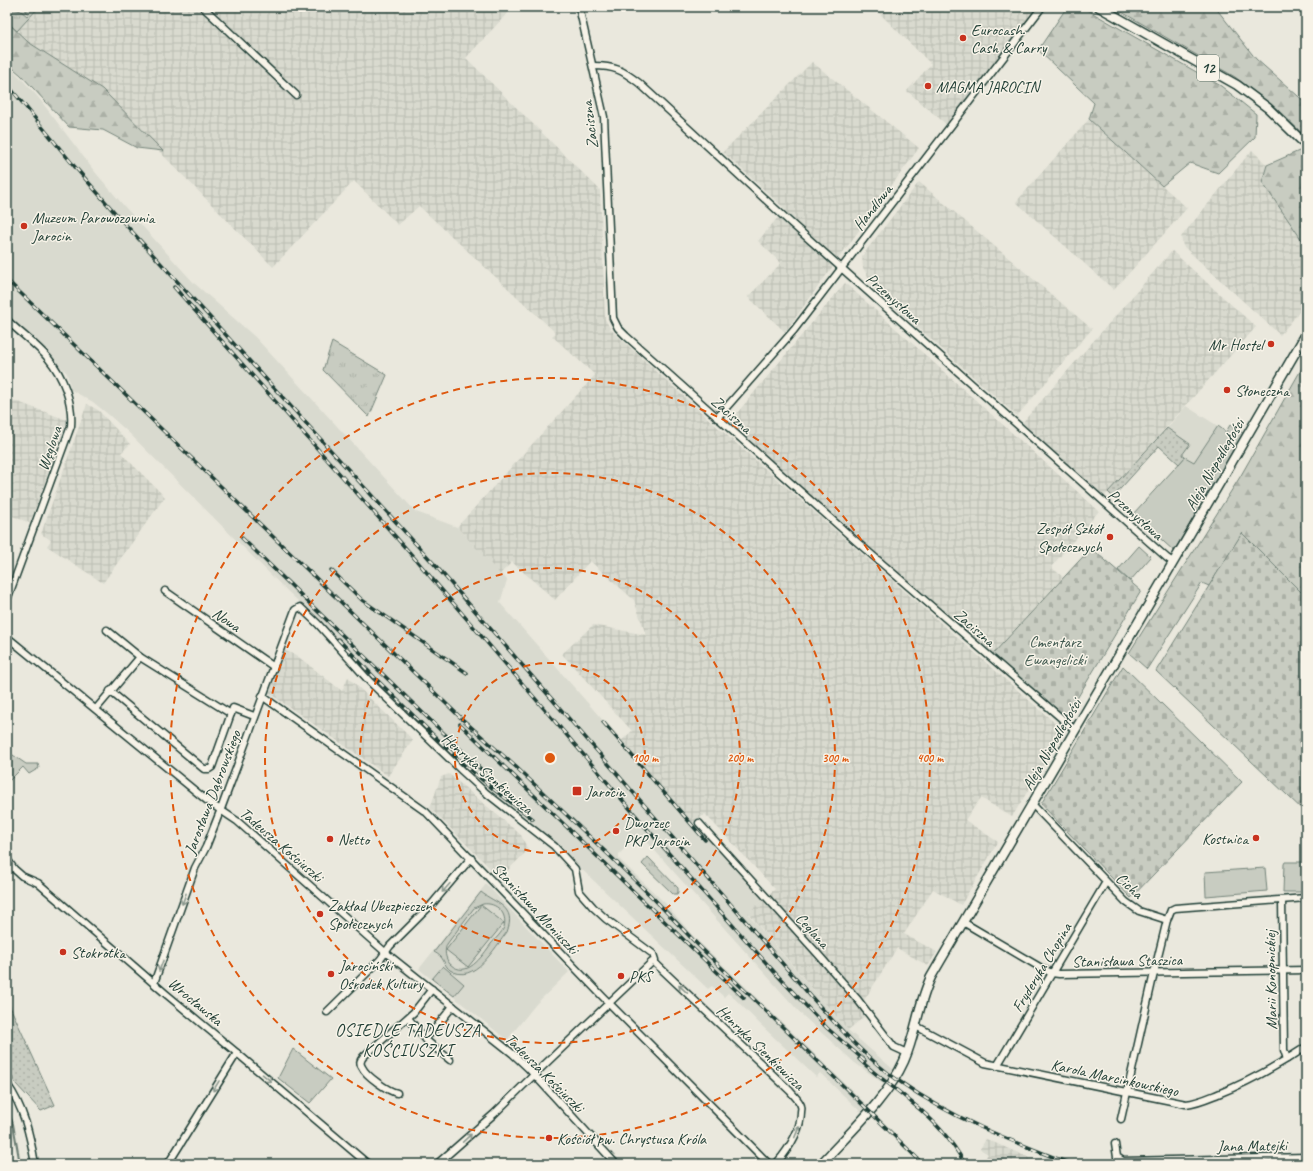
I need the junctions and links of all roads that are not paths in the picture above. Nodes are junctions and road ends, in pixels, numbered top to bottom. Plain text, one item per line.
1 (203, 7) edge
2 (579, 7) edge
3 (1042, 7) edge
4 (1099, 7) edge
5 (593, 66) junction
6 (296, 95) dead end
7 (1306, 145) edge
8 (841, 268) junction
9 (7, 320) edge
10 (1306, 334) edge
11 (717, 418) junction
12 (1173, 562) junction
13 (165, 591) dead end
14 (7, 600) edge
15 (295, 610) joint
16 (107, 630) dead end
17 (7, 637) edge
18 (140, 657) junction
19 (274, 667) junction
20 (110, 691) junction
21 (262, 696) junction
22 (96, 709) junction
23 (231, 714) junction
24 (254, 716) junction
25 (1075, 730) junction
26 (1032, 804) junction
27 (221, 809) junction
28 (699, 823) dead end
29 (471, 858) junction
30 (7, 859) edge
31 (1106, 882) junction
32 (1306, 898) edge
33 (1282, 900) junction
34 (1167, 920) junction
35 (963, 922) junction
36 (385, 952) junction
37 (654, 962) junction
38 (1306, 970) edge
39 (1283, 971) junction
40 (1052, 973) junction
41 (1154, 973) junction
42 (154, 983) junction
43 (432, 990) junction
44 (609, 1003) junction
45 (453, 1006) junction
46 (327, 1012) dead end
47 (408, 1018) junction
48 (916, 1026) junction
49 (425, 1038) junction
50 (1306, 1047) edge
51 (237, 1052) junction
52 (907, 1053) junction
53 (1288, 1059) junction
54 (450, 1060) dead end
55 (997, 1066) junction
56 (534, 1075) junction
57 (7, 1084) edge
58 (397, 1093) dead end
59 (1128, 1093) junction
60 (1122, 1119) dead end
61 (1115, 1144) dead end
62 (1306, 1156) edge
63 (363, 1159) junction
64 (35, 1164) edge
65 (168, 1164) edge
66 (356, 1164) edge
67 (368, 1164) edge
68 (437, 1164) edge
69 (616, 1164) edge
70 (769, 1164) edge
71 (776, 1164) edge
72 (822, 1164) edge

1 - 6 street
2 - 5 street, Zaciszna
3 - 8 street, Handlowa
4 - 7 main road, 12
5 - 8 street, Przemysłowa
5 - 11 street, Zaciszna
8 - 11 street, Handlowa
8 - 12 street, Przemysłowa
9 - 14 street, Węglowa
10 - 12 main road, Aleja Niepodległości
11 - 25 street, Zaciszna
12 - 25 main road, Aleja Niepodległości
13 - 19 street, Nowa
15 - 19 street, Jarosława Dąbrowskiego
15 - 37 street, Henryka Sienkiewicza
16 - 18 street
17 - 22 street, Tadeusza Kościuszki
18 - 20 street
18 - 23 street
19 - 21 street, Jarosława Dąbrowskiego
20 - 22 street
20 - 23 street
21 - 24 street, Jarosława Dąbrowskiego
21 - 29 street, Stanisława Moniuszki
22 - 27 street, Tadeusza Kościuszki
23 - 24 street
24 - 27 street, Jarosława Dąbrowskiego
25 - 26 main road, Aleja Niepodległości
26 - 31 street, Cicha
26 - 35 main road, Aleja Niepodległości
27 - 36 street, Tadeusza Kościuszki
27 -> 42 street, Jarosława Dąbrowskiego
28 - 52 street, Ceglana
29 -> 36 street
29 - 44 street, Stanisława Moniuszki
30 - 42 street, Wrocławska
31 - 34 street, Cicha
31 - 40 street, Fryderyka Chopina
32 - 33 street
33 - 34 street
33 - 39 street, Marii Konopnickiej
34 - 41 street
35 - 40 street, Stanisława Staszica
35 - 48 main road, Aleja Niepodległości
36 - 43 street, Tadeusza Kościuszki
36 - 46 street
37 - 44 street
71 -> 37 street, Henryka Sienkiewicza
38 - 39 street, Stanisława Staszica
39 - 41 street, Stanisława Staszica
39 - 53 street, Marii Konopnickiej
40 - 41 street, Stanisława Staszica
40 - 55 street, Fryderyka Chopina
41 - 59 street
42 - 51 street, Wrocławska
43 - 45 street, Tadeusza Kościuszki
43 - 47 street
44 - 56 street
44 - 70 street, Stanisława Moniuszki
45 - 49 street
45 - 56 street, Tadeusza Kościuszki
47 - 49 street
47 - 58 street
48 - 52 main road, Aleja Niepodległości
48 - 55 street, Karola Marcinkowskiego
49 - 54 street
50 - 53 street, Karola Marcinkowskiego
51 -> 63 street, Wrocławska
51 -> 65 street
52 - 72 main road, Aleja Niepodległości
53 - 59 street, Karola Marcinkowskiego
55 - 59 street, Karola Marcinkowskiego
68 -> 56 street
56 - 69 street, Tadeusza Kościuszki
57 - 64 street
59 - 60 street
61 - 62 street, Jana Matejki
63 - 66 street
63 - 67 street, Wrocławska

